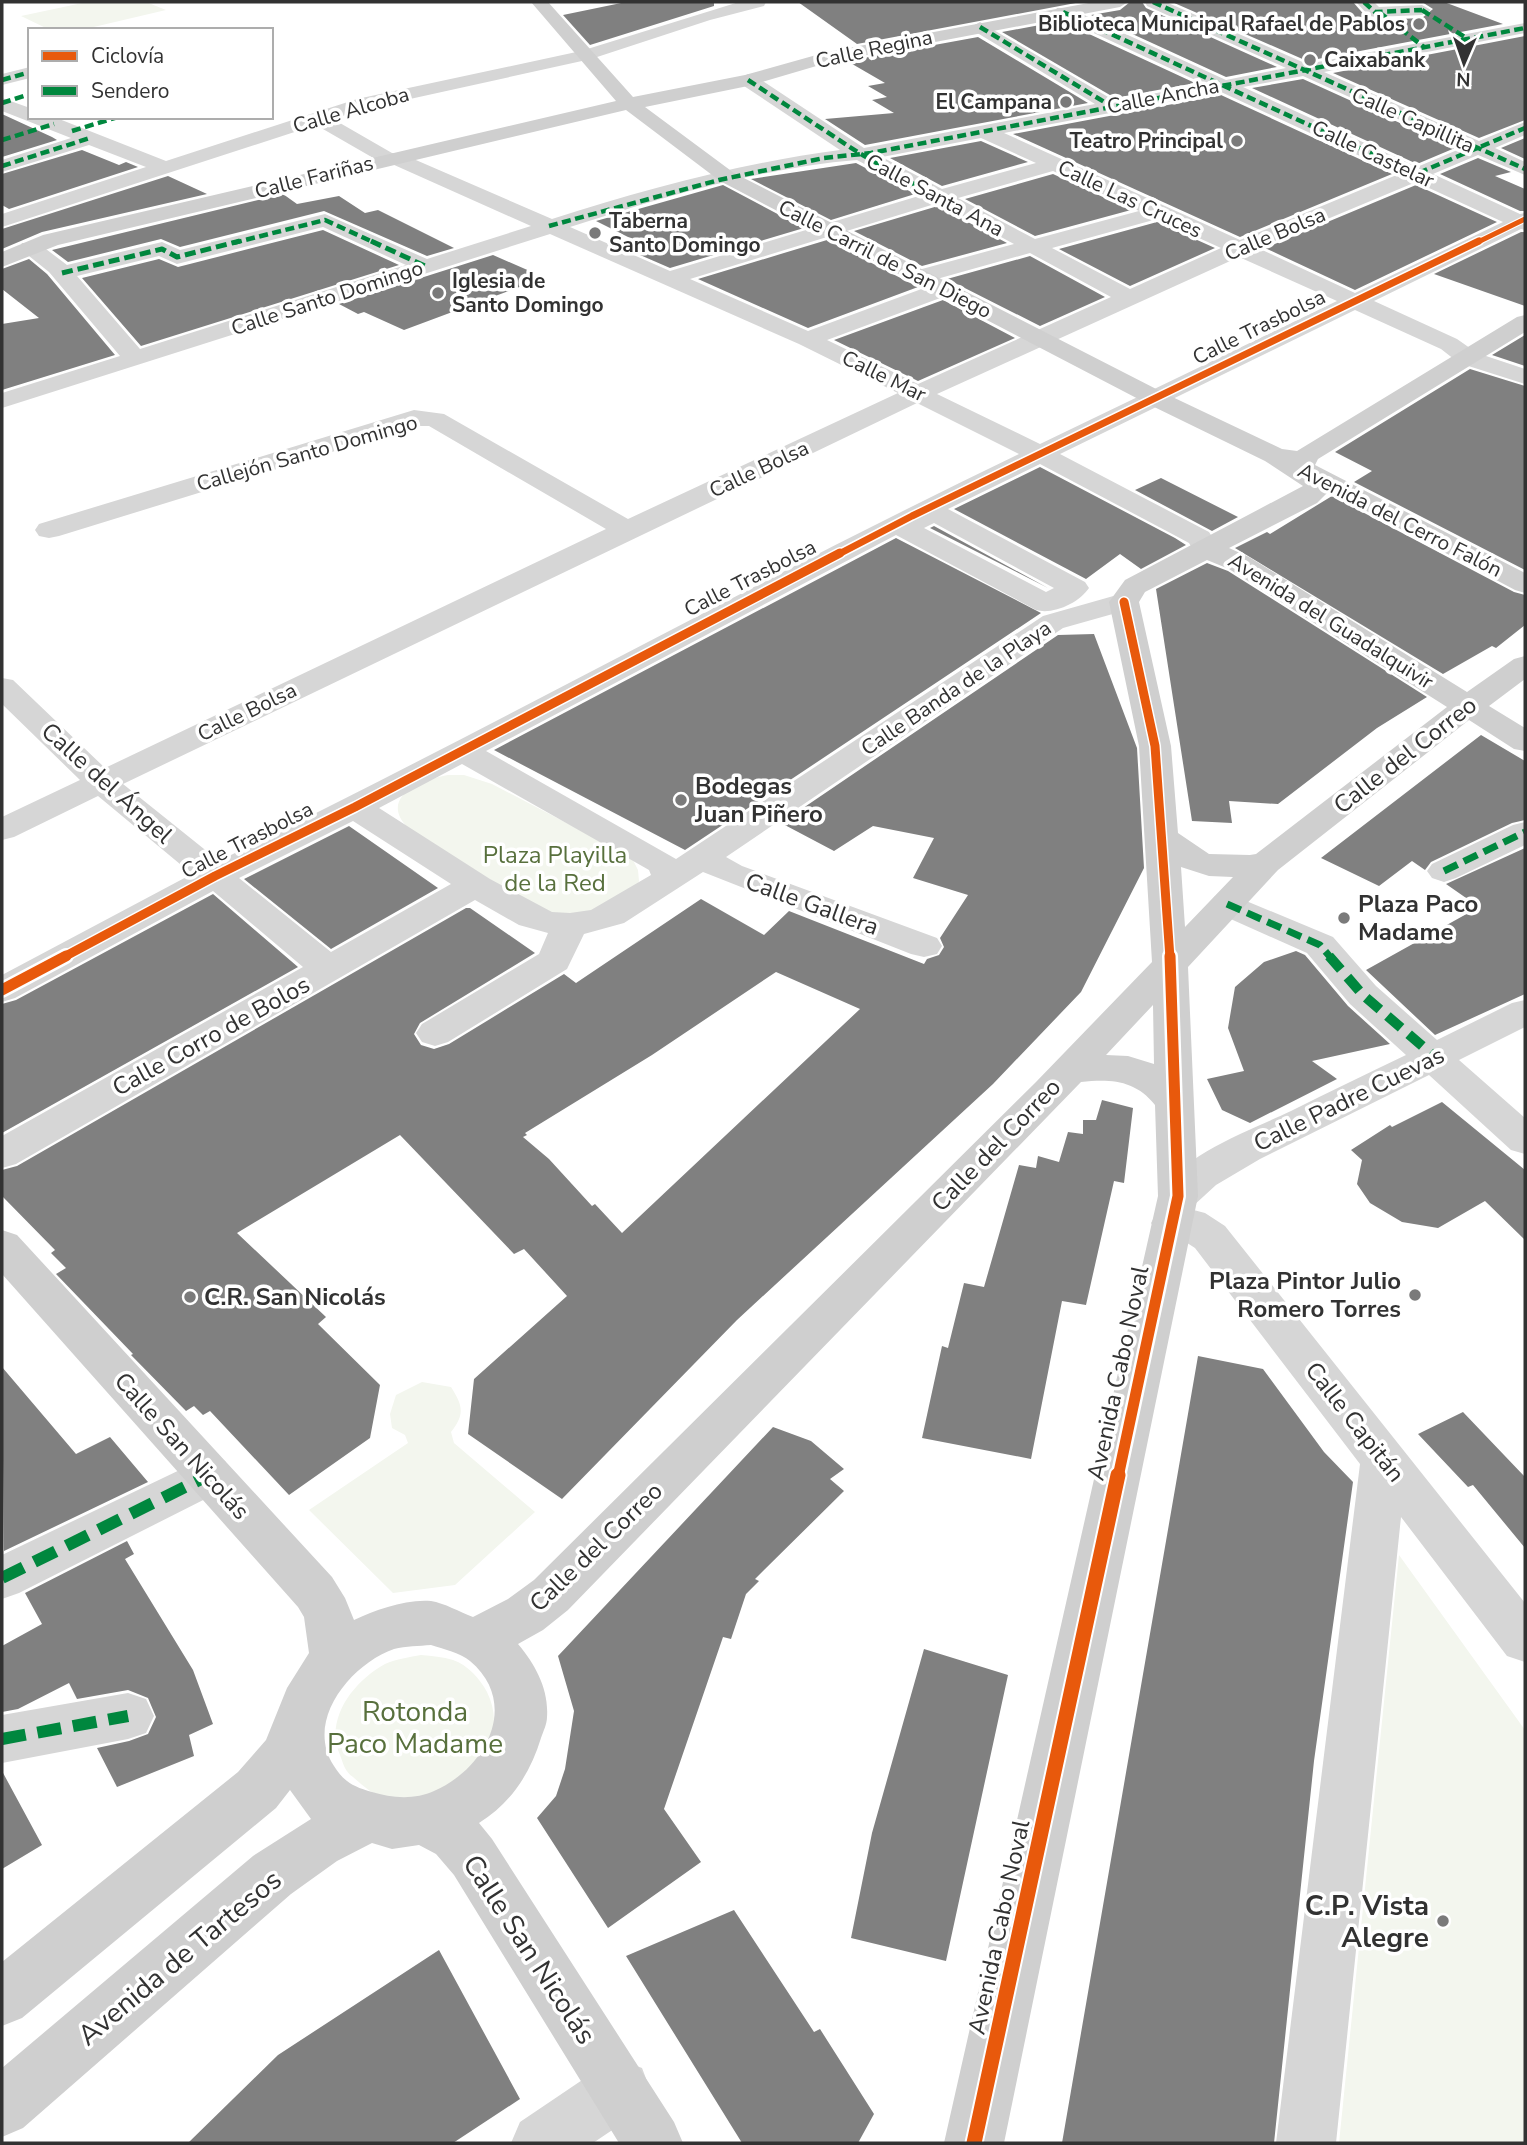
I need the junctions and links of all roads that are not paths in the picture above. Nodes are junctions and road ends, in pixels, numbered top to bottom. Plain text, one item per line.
1 (539, 2) edge
2 (758, 2) edge
3 (1120, 2) edge
4 (1153, 2) edge
5 (1417, 4) edge
6 (1371, 7) edge
7 (1063, 12) junction
8 (980, 27) junction
9 (1525, 28) edge
10 (1468, 38) junction
11 (1424, 47) junction
12 (585, 55) junction
13 (1301, 70) junction
14 (28, 73) edge
15 (2, 80) edge
16 (748, 80) junction
17 (1221, 85) junction
18 (28, 95) edge
19 (629, 104) junction
20 (7, 105) edge
21 (1111, 106) junction
22 (317, 118) junction
23 (108, 119) edge
24 (63, 128) edge
25 (982, 131) junction
26 (1521, 134) edge
27 (2, 140) edge
28 (1476, 148) junction
29 (859, 153) junction
30 (392, 158) junction
31 (1055, 164) junction
32 (2, 166) edge
33 (165, 168) junction
34 (1525, 169) edge
35 (1416, 174) junction
36 (727, 177) junction
37 (937, 197) junction
38 (1158, 212) junction
39 (2, 221) edge
40 (1523, 222) edge
41 (549, 226) junction
42 (829, 230) junction
43 (1030, 246) junction
44 (30, 248) junction
45 (1238, 249) junction
46 (2, 260) edge
47 (425, 266) junction
48 (62, 273) junction
49 (919, 277) junction
50 (670, 278) junction
51 (943, 289) junction
52 (1130, 298) junction
53 (1355, 302) junction
54 (1525, 322) edge
55 (807, 339) junction
56 (1039, 339) junction
57 (135, 358) junction
58 (1468, 358) junction
59 (1525, 377) edge
60 (920, 394) junction
61 (1155, 398) junction
62 (2, 401) edge
63 (1040, 454) junction
64 (1275, 456) junction
65 (49, 530) dead end
66 (627, 530) junction
67 (1206, 549) junction
68 (1525, 584) edge
69 (1124, 602) junction
70 (1046, 604) joint
71 (1525, 665) edge
72 (2, 687) edge
73 (1468, 706) junction
74 (1525, 742) edge
75 (461, 750) junction
76 (101, 782) junction
77 (355, 807) junction
78 (2, 830) edge
79 (1525, 832) edge
80 (1161, 836) junction
81 (702, 858) junction
82 (1266, 863) junction
83 (1444, 871) dead end
84 (215, 876) junction
85 (669, 880) junction
86 (475, 885) junction
87 (1227, 904) junction
88 (570, 925) junction
89 (924, 946) dead end
90 (1170, 963) junction
91 (329, 970) junction
92 (2, 990) edge
93 (1525, 1012) edge
94 (435, 1033) dead end
95 (1435, 1057) junction
96 (1070, 1070) junction
97 (1174, 1101) junction
98 (1525, 1140) edge
99 (2, 1154) edge
100 (1175, 1209) junction
101 (2, 1245) edge
102 (1384, 1459) junction
103 (209, 1475) junction
104 (2, 1578) edge
105 (479, 1637) junction
106 (1525, 1640) edge
107 (335, 1660) junction
108 (128, 1716) dead end
109 (301, 1724) junction
110 (2, 1739) edge
111 (365, 1819) junction
112 (427, 1821) junction
113 (2, 1998) edge
114 (621, 2089) junction
115 (2, 2107) edge
116 (541, 2143) edge
117 (653, 2143) edge
118 (974, 2143) edge
119 (1306, 2143) edge

1 - 12 street, Calle Carril de San Diego
2 - 12 street, Calle Alcoba
3 - 7 street, Calle Regina
4 - 13 street, Calle Capillita
5 - 6 street
5 - 10 street
6 - 11 street
7 - 8 street, Calle Regina
7 - 17 street, Calle Castelar
8 - 16 street, Calle Regina
8 - 21 street
9 - 10 street, Calle Ancha
10 - 11 street, Calle Ancha
11 - 13 street, Calle Ancha
12 - 19 street, Calle Carril de San Diego
12 - 22 street, Calle Alcoba
13 - 17 street, Calle Ancha
13 - 28 street, Calle Capillita
14 - 15 street
16 - 19 street, Calle Regina
16 - 29 street, Calle Santa Ana
17 - 21 street, Calle Ancha
17 - 35 street, Calle Castelar
18 - 20 street
19 - 30 street, Calle Fariñas
19 - 36 street, Calle Carril de San Diego
21 - 25 street, Calle Ancha
22 - 30 street, Calle Mar
22 - 33 street, Calle Alcoba
23 - 24 street
24 - 27 street
24 - 32 street
24 - 33 street
25 - 29 street, Calle Ancha
25 - 31 street, Calle Las Cruces
26 - 28 street, Calle Bolsa
28 - 34 street, Calle Capillita
28 - 35 street, Calle Bolsa
29 - 36 street, Calle Santo Domingo
29 - 37 street, Calle Santa Ana
30 - 41 street, Calle Mar
30 - 44 street, Calle Fariñas
31 - 37 street
31 - 38 street, Calle Las Cruces
33 - 39 street, Calle Alcoba
35 - 40 street, Calle Castelar
35 - 45 street, Calle Bolsa
36 - 41 street, Calle Santo Domingo
36 - 42 street, Calle Carril de San Diego
37 - 42 street
37 - 43 street, Calle Santa Ana
38 - 43 street
38 - 45 street, Calle Las Cruces
40 - 53 street, Calle Trasbolsa
41 - 47 street, Calle Santo Domingo
41 - 50 street, Calle Mar
42 - 49 street, Calle Carril de San Diego
42 - 50 street
43 - 49 street
43 - 52 street, Calle Santa Ana
44 - 46 street, Calle Fariñas
44 - 48 street
45 - 52 street, Calle Bolsa
45 - 53 street, Calle Las Cruces
47 - 48 street
47 - 57 street, Calle Santo Domingo
48 - 57 street
49 - 51 street, Calle Carril de San Diego
50 - 55 street, Calle Mar
51 - 55 street
51 - 56 street, Calle Carril de San Diego
52 - 56 street, Calle Bolsa
53 - 58 street, Calle Las Cruces
53 - 61 street, Calle Trasbolsa
54 - 58 street
55 - 60 street, Calle Mar
56 - 60 street, Calle Bolsa
56 - 61 street, Calle Carril de San Diego
57 - 62 street, Calle Santo Domingo
58 - 59 street, Calle Las Cruces
58 - 64 street
60 - 63 street, Calle Mar
60 - 66 street, Calle Bolsa
61 - 63 street, Calle Trasbolsa
61 - 64 street, Calle Carril de San Diego
63 - 67 street, Calle Mar
63 - 75 street, Calle Trasbolsa
64 - 67 street, Calle Banda de la Playa
64 - 68 street, Avenida del Cerro Falón
65 - 66 street, Callejón Santo Domingo
66 - 76 street, Calle Bolsa
67 - 69 street, Calle Banda de la Playa
67 - 73 street, Avenida del Guadalquivir
69 - 80 street, Avenida Cabo Noval
69 - 81 street, Calle Banda de la Playa
70 - 70 street
71 - 73 street, Calle del Correo
72 - 76 street, Calle del Ángel
73 - 74 street, Avenida del Guadalquivir
73 - 82 street, Calle del Correo
75 - 77 street, Calle Trasbolsa
75 - 85 street
76 - 78 street, Calle Bolsa
76 - 84 street, Calle del Ángel
77 - 84 street, Calle Trasbolsa
77 - 86 street
79 - 83 street
80 - 82 street
80 - 90 street, Avenida Cabo Noval
81 - 85 street, Calle Banda de la Playa
81 - 89 street, Calle Gallera
82 - 87 street, Calle del Correo
84 - 91 street, Calle Corro de Bolos
84 - 92 street, Calle Trasbolsa
85 - 88 street
86 - 88 street
86 - 91 street
87 - 90 street, Calle del Correo
87 - 95 street
88 - 94 street
90 - 96 street, Calle del Correo
90 - 97 street, Avenida Cabo Noval
91 - 99 street, Calle Corro de Bolos
93 - 95 street, Calle Padre Cuevas
95 - 98 street
95 - 100 street, Calle Padre Cuevas
96 - 97 street
96 - 105 street, Calle del Correo
97 - 100 street, Avenida Cabo Noval
100 - 102 street, Calle Capitán
100 - 118 street, Avenida Cabo Noval
101 - 103 street, Calle San Nicolás
102 - 106 street, Calle Capitán
102 - 119 street
103 - 104 street
103 - 107 street, Calle San Nicolás
105 - 107 street
105 - 112 street
107 - 109 street
108 - 110 street
109 - 111 street
109 - 113 street
111 - 112 street
111 - 115 street, Avenida de Tartesos
112 - 114 street, Calle San Nicolás
114 - 116 street
114 - 117 street, Calle San Nicolás

